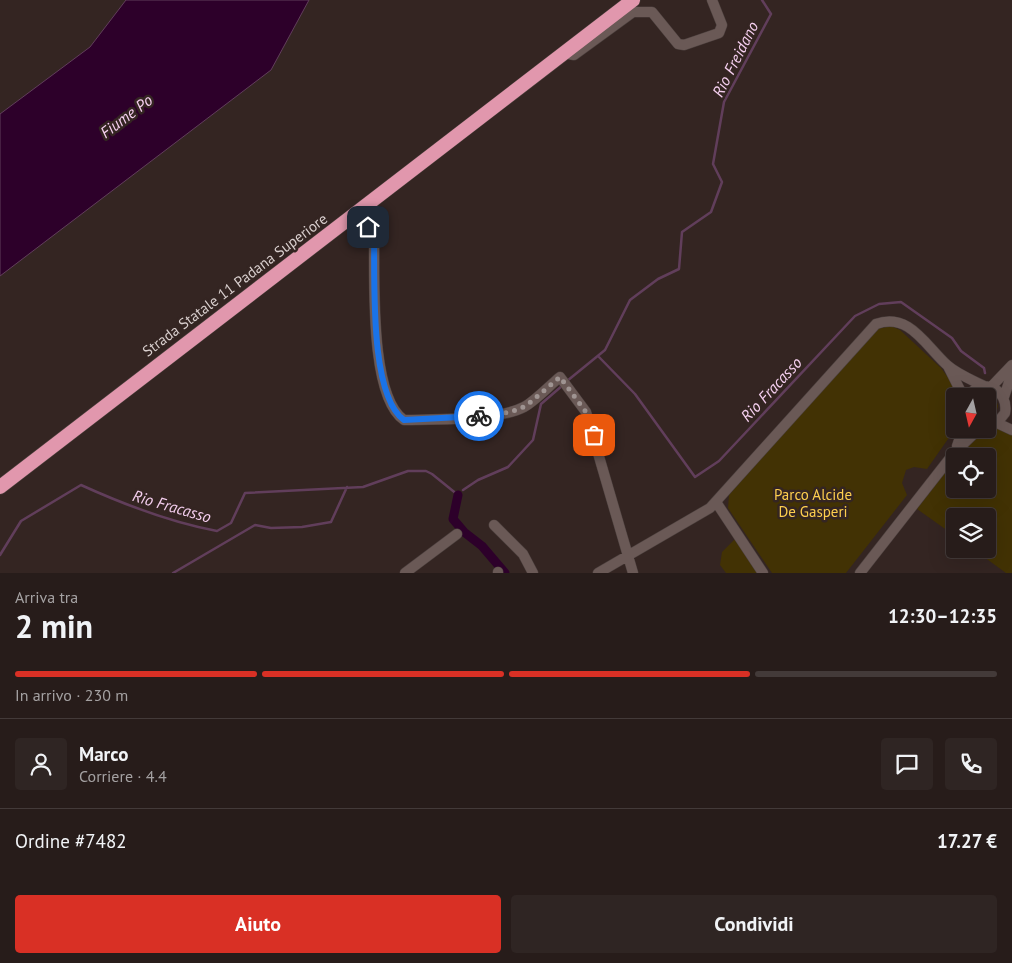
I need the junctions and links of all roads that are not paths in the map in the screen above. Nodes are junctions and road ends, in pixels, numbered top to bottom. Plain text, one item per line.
1 (618, 0) edge
2 (633, 0) edge
3 (712, 0) edge
4 (564, 53) junction
5 (368, 227) dead end
6 (1012, 364) edge
7 (948, 366) junction
8 (1012, 373) edge
9 (987, 386) junction
10 (959, 388) edge
11 (980, 388) edge
12 (1005, 402) junction
13 (1012, 418) edge
14 (996, 421) edge
15 (996, 426) edge
16 (1012, 430) edge
17 (970, 438) edge
18 (959, 448) edge
19 (946, 463) edge
20 (0, 477) edge
21 (0, 487) edge
22 (716, 502) junction
23 (494, 525) dead end
24 (457, 534) dead end
25 (628, 555) junction
26 (405, 573) edge
27 (533, 573) edge
28 (598, 573) edge
29 (633, 573) edge
30 (763, 573) edge
31 (860, 573) edge

1 - 20 highway, Strada Statale 11 Padana Superiore
2 - 4 highway, Strada Statale 11 Padana Superiore
3 - 4 street
4 - 21 highway, Strada Statale 11 Padana Superiore
5 - 25 street
6 - 9 street
7 - 9 street
7 - 10 street
7 - 22 street
8 - 12 street
9 - 11 street
9 - 12 street
12 - 13 street
12 - 14 street
15 - 16 street
17 - 18 street
19 - 31 street
22 - 25 street
22 - 30 street
23 - 27 street
24 - 26 street
25 - 28 street
25 - 29 street

